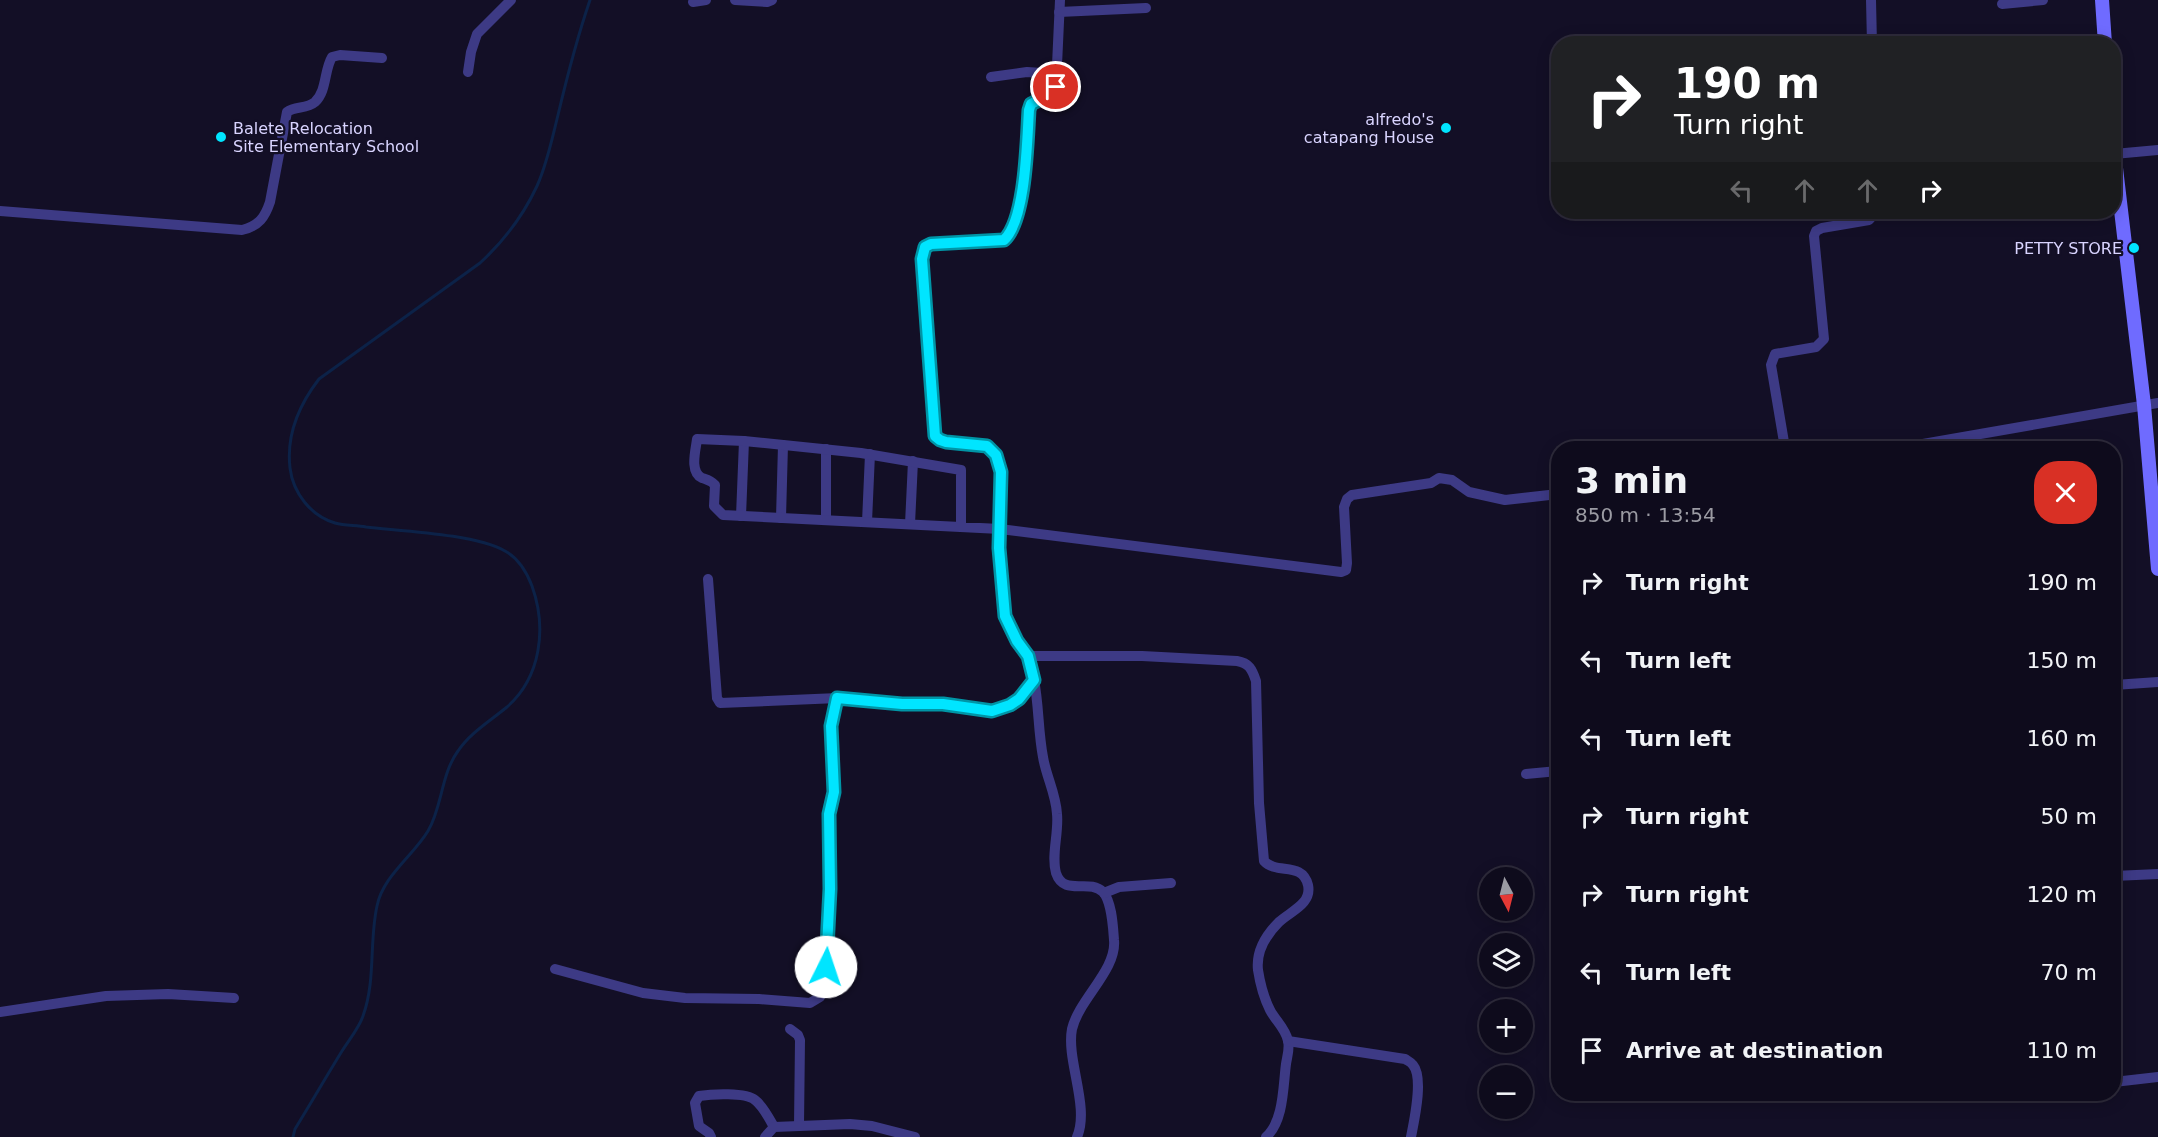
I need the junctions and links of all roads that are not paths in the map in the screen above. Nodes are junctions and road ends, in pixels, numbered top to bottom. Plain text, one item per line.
1 (511, 0) edge
2 (706, 0) edge
3 (735, 0) edge
4 (772, 0) edge
5 (1060, 0) edge
6 (1871, 0) edge
7 (2043, 0) edge
8 (2102, 0) edge
9 (693, 2) dead end
10 (2002, 3) dead end
11 (1146, 8) dead end
12 (1059, 12) junction
13 (1872, 36) edge
14 (2104, 36) edge
15 (382, 58) dead end
16 (468, 72) dead end
17 (1057, 74) junction
18 (991, 77) dead end
19 (2158, 150) edge
20 (2121, 153) edge
21 (0, 210) edge
22 (2121, 212) edge
23 (1870, 219) edge
24 (2158, 403) edge
25 (2144, 405) junction
26 (744, 441) junction
27 (1784, 441) edge
28 (1940, 441) edge
29 (783, 445) junction
30 (826, 449) junction
31 (870, 454) junction
32 (913, 461) junction
33 (1551, 495) edge
34 (741, 516) junction
35 (781, 518) junction
36 (826, 520) junction
37 (867, 522) junction
38 (910, 524) junction
39 (961, 527) junction
40 (1000, 529) junction
41 (2158, 569) edge
42 (708, 579) dead end
43 (1028, 656) junction
44 (1034, 680) junction
45 (2158, 682) edge
46 (2121, 685) edge
47 (837, 698) junction
48 (1551, 772) edge
49 (1526, 774) dead end
50 (2158, 874) edge
51 (2121, 876) edge
52 (1171, 883) dead end
53 (1104, 893) junction
54 (555, 969) dead end
55 (234, 998) dead end
56 (0, 1012) edge
57 (790, 1029) dead end
58 (1288, 1041) junction
59 (2158, 1077) edge
60 (2121, 1081) edge
61 (799, 1125) junction
62 (774, 1127) junction
63 (711, 1137) edge
64 (765, 1137) edge
65 (915, 1137) edge
66 (1077, 1137) edge
67 (1266, 1137) edge
68 (1411, 1137) edge

1 - 16 street
2 - 9 street
3 - 4 street
5 - 12 street
6 - 13 street
7 - 10 street
8 - 14 street
11 - 12 street
12 - 17 street
15 - 21 street
17 - 18 street
17 - 40 street
19 - 20 street
22 - 25 street
23 - 27 street
24 - 25 street
25 - 28 street
25 - 41 street
26 - 29 street
26 - 34 street
26 - 34 street
29 - 30 street
29 - 35 street
30 - 31 street
30 - 36 street
31 - 32 street
31 - 37 street
32 - 38 street
32 - 39 street
33 - 40 street
34 - 35 street
35 - 36 street
36 - 37 street
37 - 38 street
38 - 39 street
39 - 40 street
40 - 43 street
42 - 47 street
43 - 44 street
43 - 58 street
44 - 47 street
44 - 53 street
45 - 46 street
47 - 54 street
48 - 49 street
50 - 51 street
52 - 53 street
53 - 66 street
55 - 56 street
57 - 61 street
58 - 67 street
58 - 68 street
59 - 60 street
61 - 62 street
61 - 65 street
62 - 63 street
62 - 64 street

